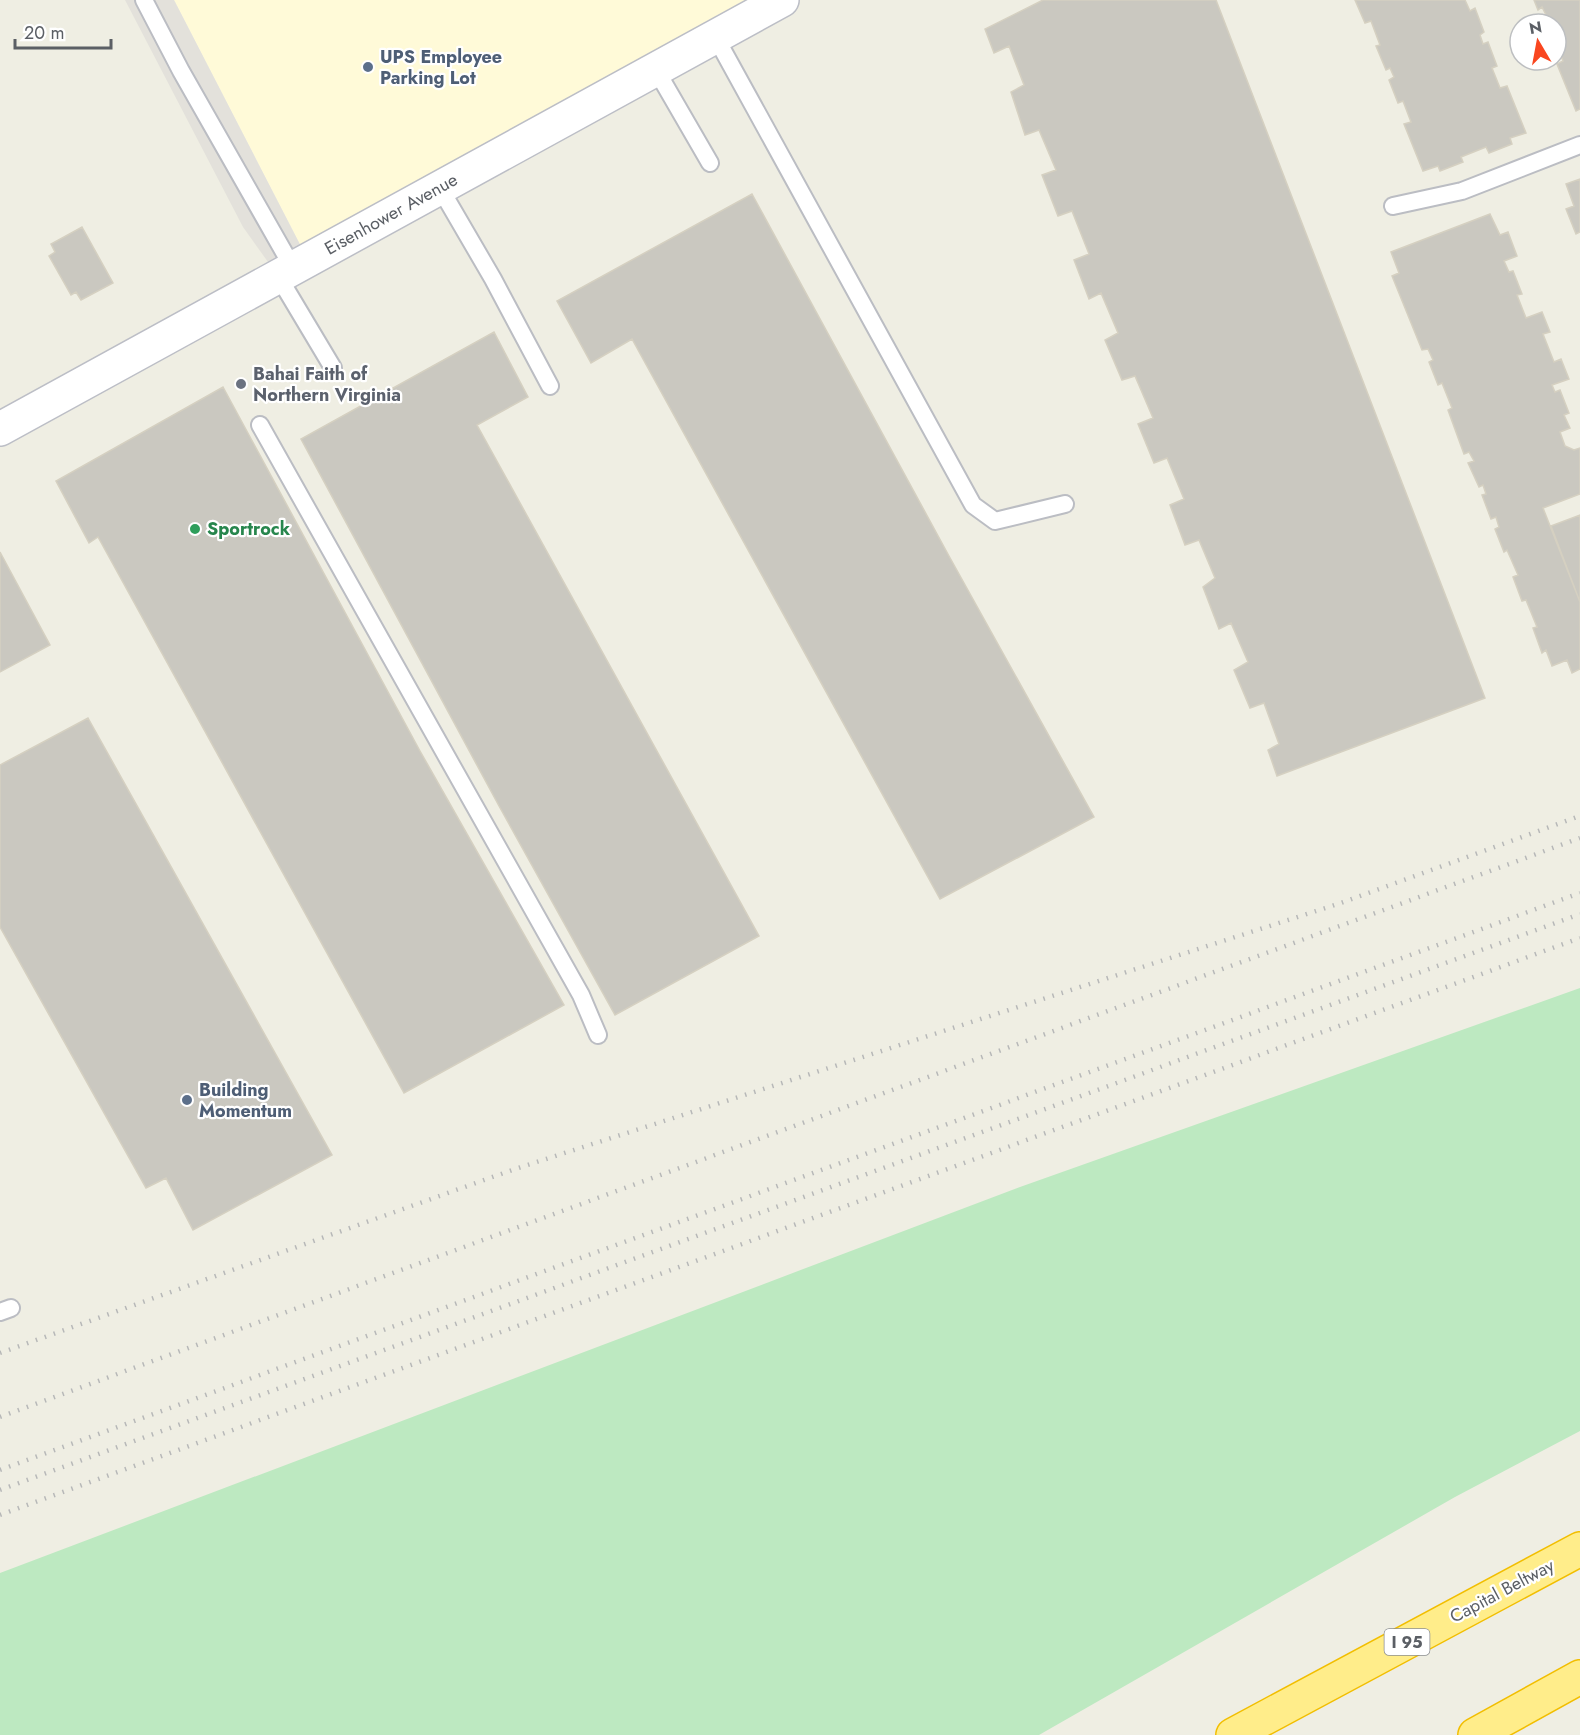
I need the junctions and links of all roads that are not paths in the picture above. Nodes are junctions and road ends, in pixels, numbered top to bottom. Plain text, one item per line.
1 (144, 0) edge
2 (782, 0) edge
3 (715, 36) junction
4 (655, 68) junction
5 (1580, 145) edge
6 (710, 163) dead end
7 (440, 188) junction
8 (1393, 206) dead end
9 (285, 272) junction
10 (333, 368) dead end
11 (550, 386) dead end
12 (260, 424) dead end
13 (0, 429) edge
14 (1065, 504) dead end
15 (598, 1035) dead end
16 (1580, 1550) edge
17 (1580, 1677) edge
18 (1233, 1735) edge
19 (1475, 1735) edge

1 - 9 lane
2 - 3 main road, Eisenhower Avenue
3 - 4 main road, Eisenhower Avenue
3 - 14 lane
4 - 6 lane
4 - 7 main road, Eisenhower Avenue
5 - 8 lane
7 - 9 main road, Eisenhower Avenue
7 - 11 lane
9 - 10 lane
9 - 13 main road, Eisenhower Avenue
12 - 15 lane
16 - 18 highway, Capital Beltway / I 95
17 - 19 highway

